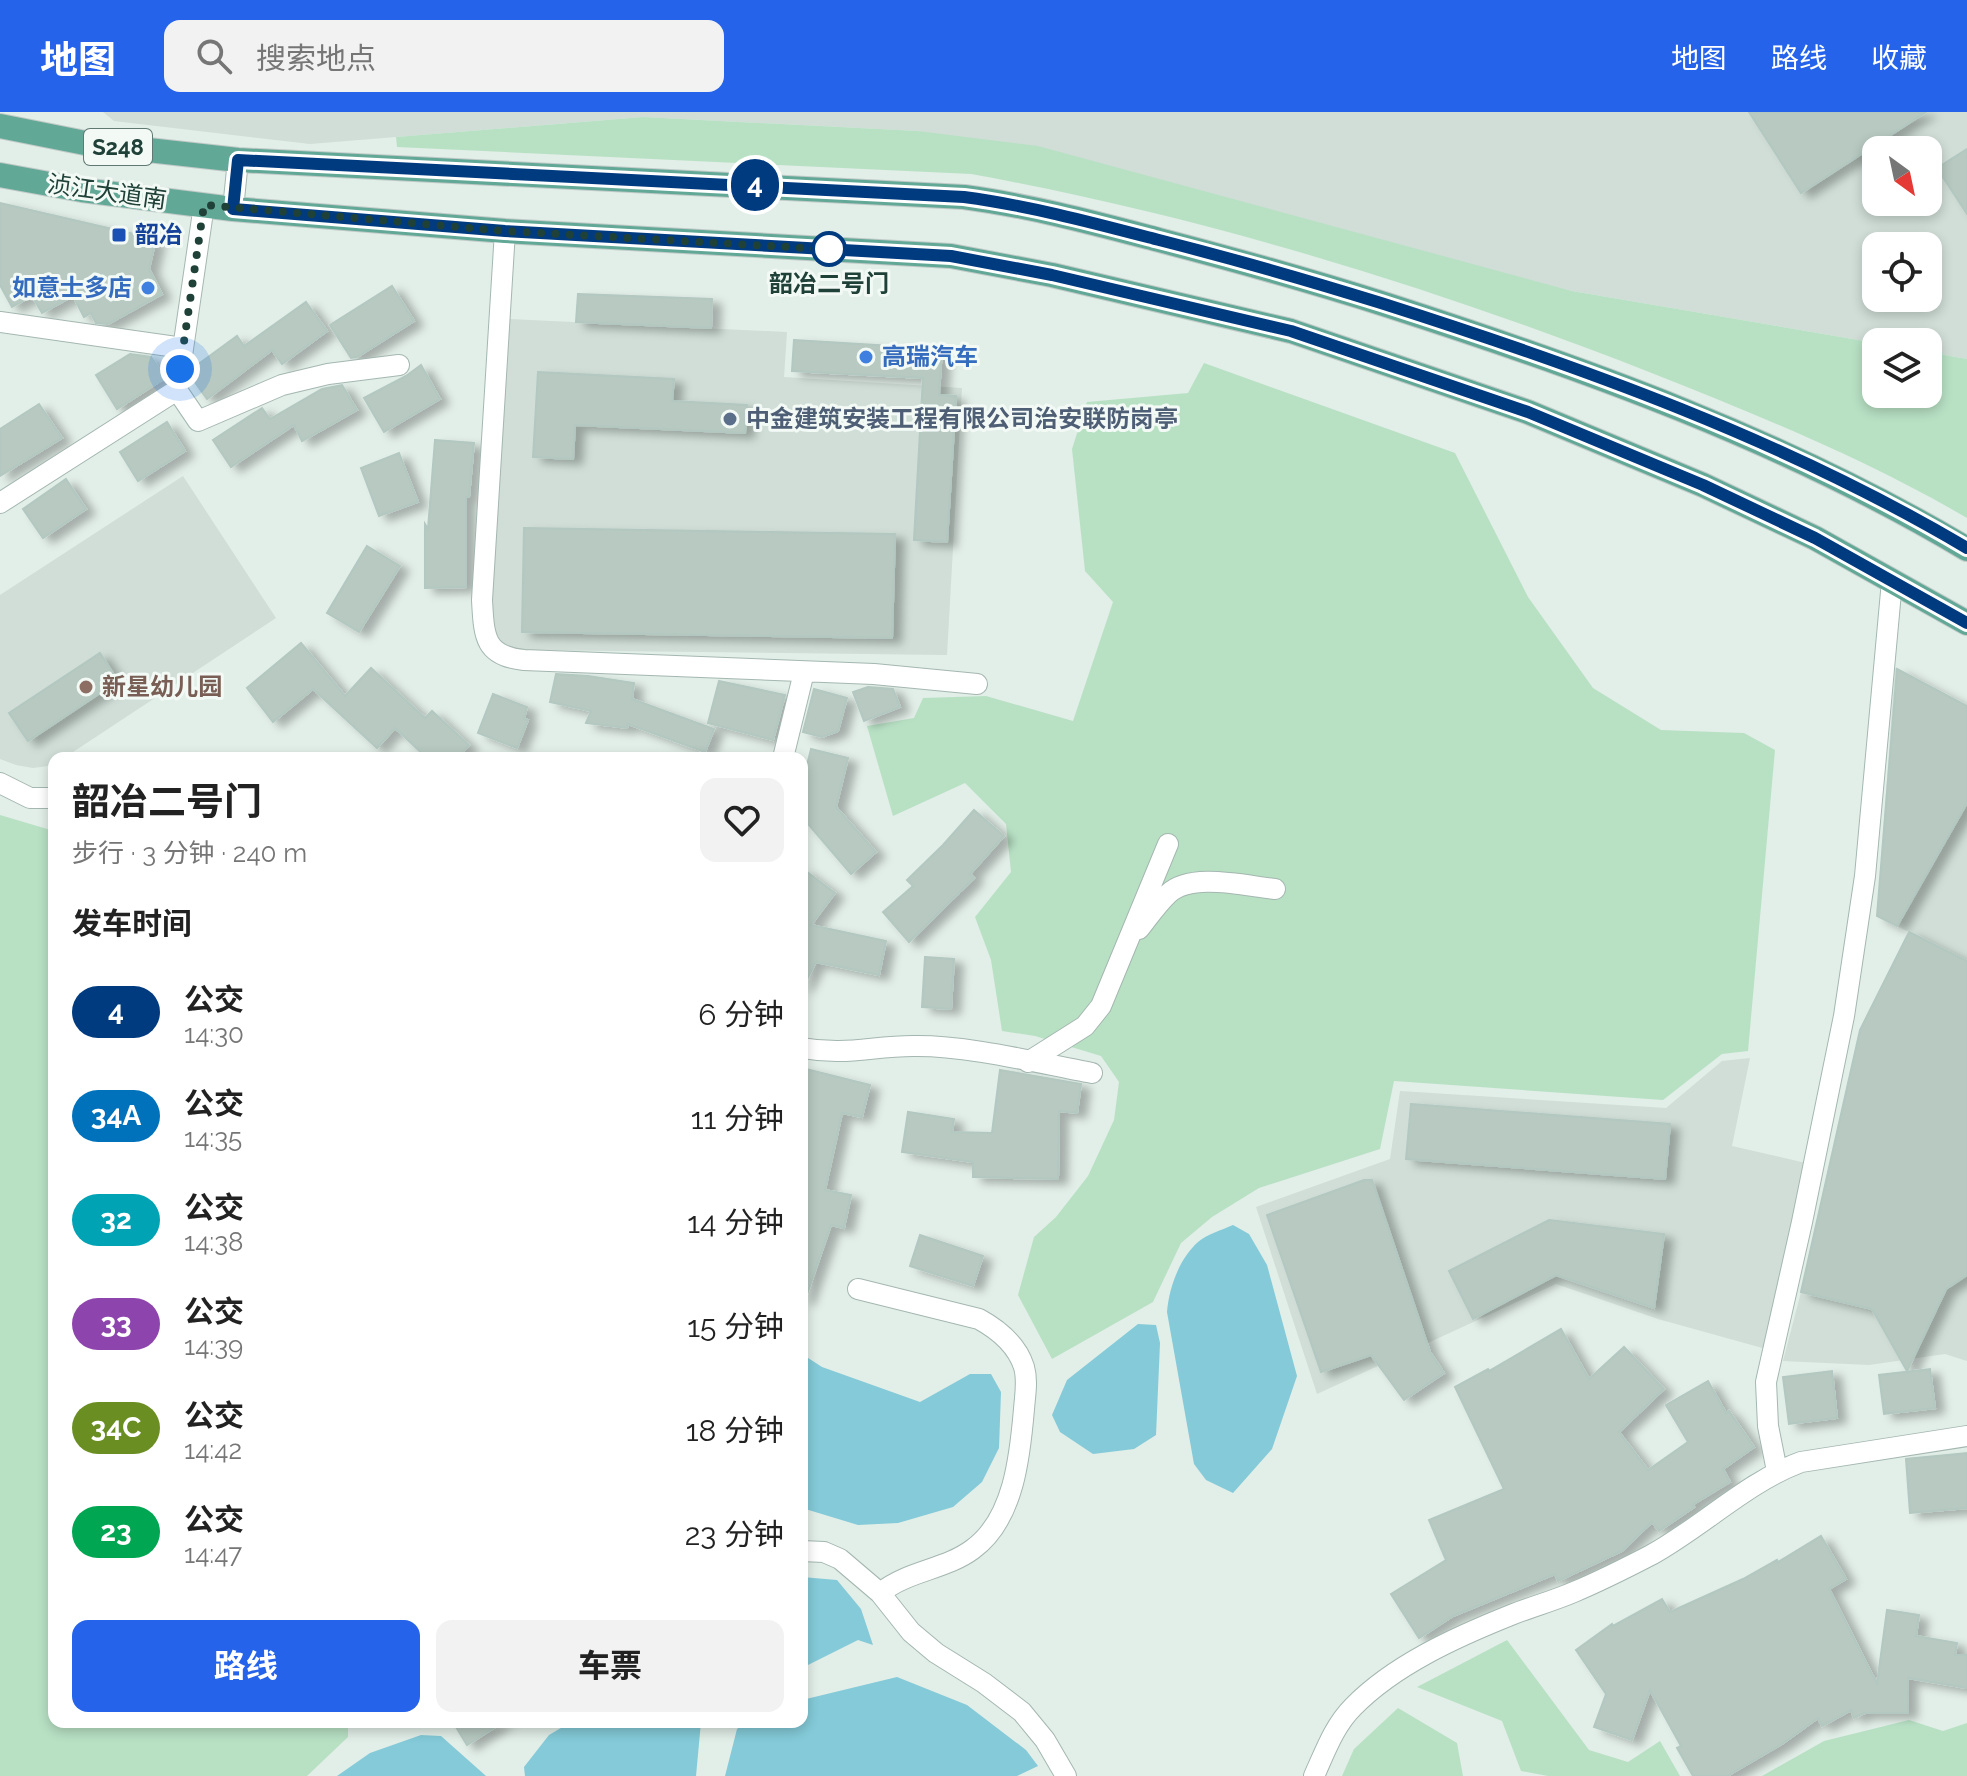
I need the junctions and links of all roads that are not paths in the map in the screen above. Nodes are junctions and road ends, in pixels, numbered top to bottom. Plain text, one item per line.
1 (0, 126) edge
2 (238, 160) junction
3 (0, 175) edge
4 (204, 205) junction
5 (233, 209) junction
6 (505, 231) junction
7 (0, 322) edge
8 (183, 348) junction
9 (399, 365) dead end
10 (177, 390) junction
11 (0, 503) edge
12 (1967, 549) edge
13 (1892, 581) junction
14 (1967, 623) edge
15 (804, 672) junction
16 (977, 684) dead end
17 (784, 752) edge
18 (0, 783) edge
19 (48, 798) edge
20 (1168, 844) dead end
21 (1275, 889) dead end
22 (1125, 946) junction
23 (808, 1049) edge
24 (1028, 1062) junction
25 (1092, 1073) dead end
26 (858, 1289) dead end
27 (1967, 1436) edge
28 (1777, 1471) junction
29 (808, 1551) edge
30 (880, 1593) junction
31 (1066, 1776) edge
32 (1314, 1776) edge

1 - 2 main road, 浈江大道南 / S248
2 - 5 street
2 - 12 main road, 浈江大道南 / S248
3 - 4 main road, 浈江大道南 / S248
4 - 5 main road, 浈江大道南 / S248
4 - 8 street
5 - 6 main road, 浈江大道南 / S248
6 - 13 main road, 浈江大道南 / S248
6 - 15 street
7 - 8 street
8 - 10 street
9 - 10 street
10 - 11 street
13 - 14 main road, 浈江大道南 / S248
13 - 28 street
15 - 16 street
15 - 17 street
18 - 19 street
20 - 22 street
21 - 22 street
22 - 24 street
23 - 24 street
24 - 25 street
26 - 30 street
27 - 28 street
28 - 32 street
29 - 30 street
30 - 31 street

